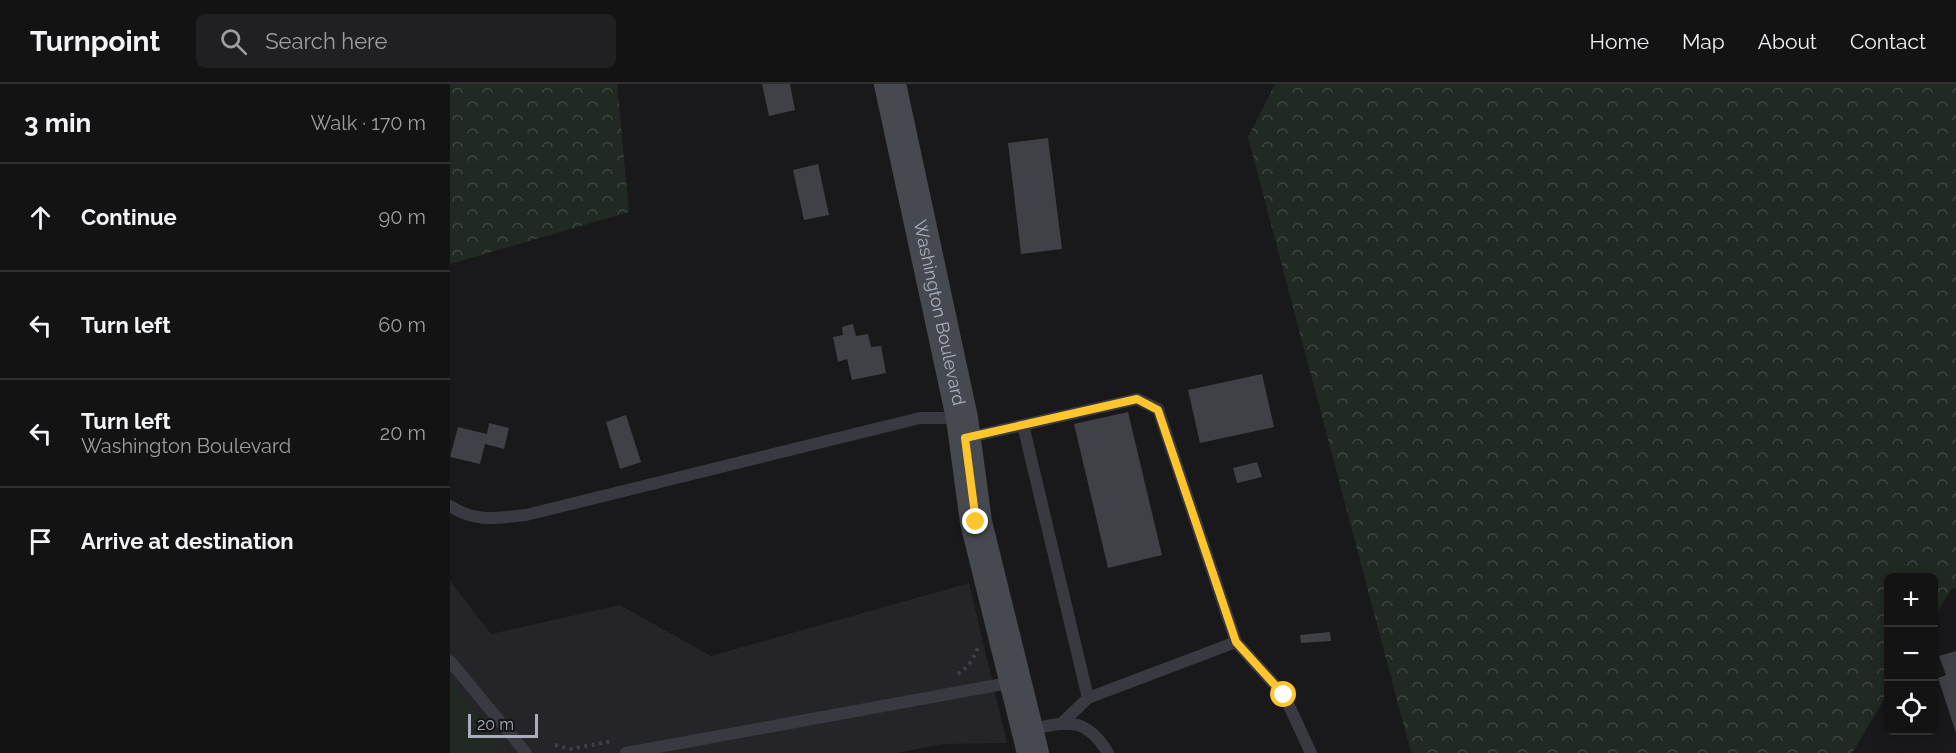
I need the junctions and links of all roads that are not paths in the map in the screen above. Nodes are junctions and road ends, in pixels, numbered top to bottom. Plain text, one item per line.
1 (890, 84) edge
2 (1023, 425) junction
3 (963, 428) junction
4 (450, 506) edge
5 (1236, 642) junction
6 (450, 661) edge
7 (1015, 682) junction
8 (1088, 698) junction
9 (1061, 724) junction
10 (1030, 741) edge
11 (525, 753) edge
12 (627, 753) edge
13 (1108, 753) edge
14 (1311, 753) edge

1 - 3 street, Washington Boulevard
2 - 3 lane
2 - 5 lane
2 - 8 lane
3 - 4 lane
3 - 7 street, Washington Boulevard
5 - 8 lane
5 - 14 lane
6 - 11 lane
7 - 10 street, Washington Boulevard
7 - 12 lane
8 - 9 lane
9 - 10 lane
9 - 13 lane

